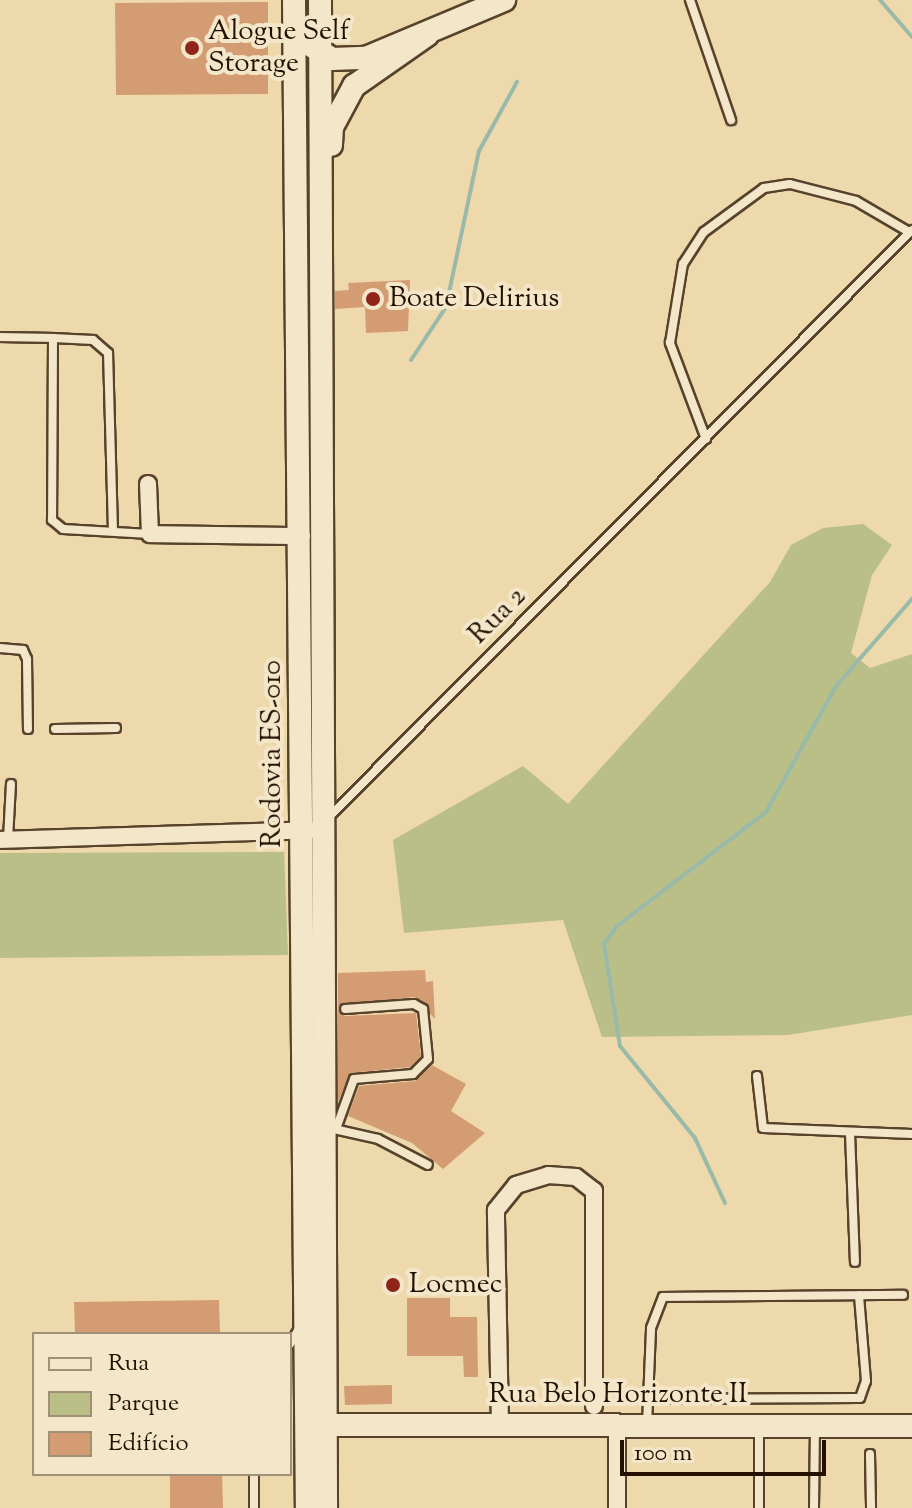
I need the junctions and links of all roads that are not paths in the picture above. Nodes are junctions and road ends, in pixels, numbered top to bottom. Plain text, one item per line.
1 (320, 0) edge
2 (504, 0) edge
3 (690, 0) edge
4 (295, 10) edge
5 (427, 35) junction
6 (320, 53) junction
7 (731, 120) dead end
8 (910, 231) edge
9 (319, 240) junction
10 (0, 337) edge
11 (53, 338) junction
12 (706, 439) junction
13 (148, 484) dead end
14 (113, 531) junction
15 (150, 534) junction
16 (302, 536) junction
17 (0, 648) edge
18 (116, 728) dead end
19 (28, 729) dead end
20 (55, 729) dead end
21 (11, 784) dead end
22 (312, 829) junction
23 (4, 840) edge
24 (345, 1009) dead end
25 (757, 1076) dead end
26 (329, 1130) junction
27 (850, 1133) junction
28 (912, 1134) edge
29 (428, 1165) dead end
30 (855, 1262) dead end
31 (859, 1295) junction
32 (903, 1295) dead end
33 (305, 1319) junction
34 (292, 1341) edge
35 (648, 1399) junction
36 (594, 1406) dead end
37 (759, 1424) junction
38 (325, 1425) junction
39 (500, 1425) junction
40 (646, 1425) junction
41 (815, 1425) junction
42 (912, 1426) edge
43 (617, 1427) junction
44 (870, 1454) dead end
45 (254, 1476) edge
46 (254, 1508) edge
47 (307, 1508) edge
48 (326, 1508) edge
49 (617, 1508) edge
50 (759, 1508) edge
51 (814, 1508) edge
52 (871, 1508) edge

1 - 6 main road, Rodovia ES-010
2 - 5 main road
3 - 7 lane
4 - 6 main road
4 - 16 main road, Rodovia ES-010
5 - 6 main road
5 - 9 main road
6 - 9 main road, Rodovia ES-010
8 - 12 lane, Rua 2
8 - 12 lane, Rua 2
9 - 22 main road, Rodovia ES-010
10 - 11 lane
11 - 14 lane
11 - 14 lane
12 - 22 lane, Rua 2
13 - 15 street
14 - 15 lane
15 - 16 street
16 - 22 main road, Rodovia ES-010
17 - 19 lane
18 - 20 lane
21 - 23 lane
22 - 23 street
22 - 26 main road, Rodovia ES-010
22 - 33 main road, Rodovia ES-010
24 - 26 lane
25 - 27 lane
26 - 29 lane
26 - 38 main road, Rodovia ES-010
27 - 28 lane
27 - 30 lane
31 - 32 lane
31 - 35 lane
31 - 35 lane
33 - 34 lane
33 - 47 main road, Rodovia ES-010
35 - 40 lane
36 - 39 street
37 - 40 main road, Rua Belo Horizonte II
37 - 41 main road, Rua Belo Horizonte II
37 - 50 lane
38 - 39 main road, Rua Belo Horizonte II
38 - 48 main road, Rodovia ES-010
39 - 43 main road, Rua Belo Horizonte II
40 - 43 main road, Rua Belo Horizonte II
41 - 42 main road, Rua Belo Horizonte II
41 - 51 lane
43 - 49 street
44 - 52 lane
45 - 46 lane

